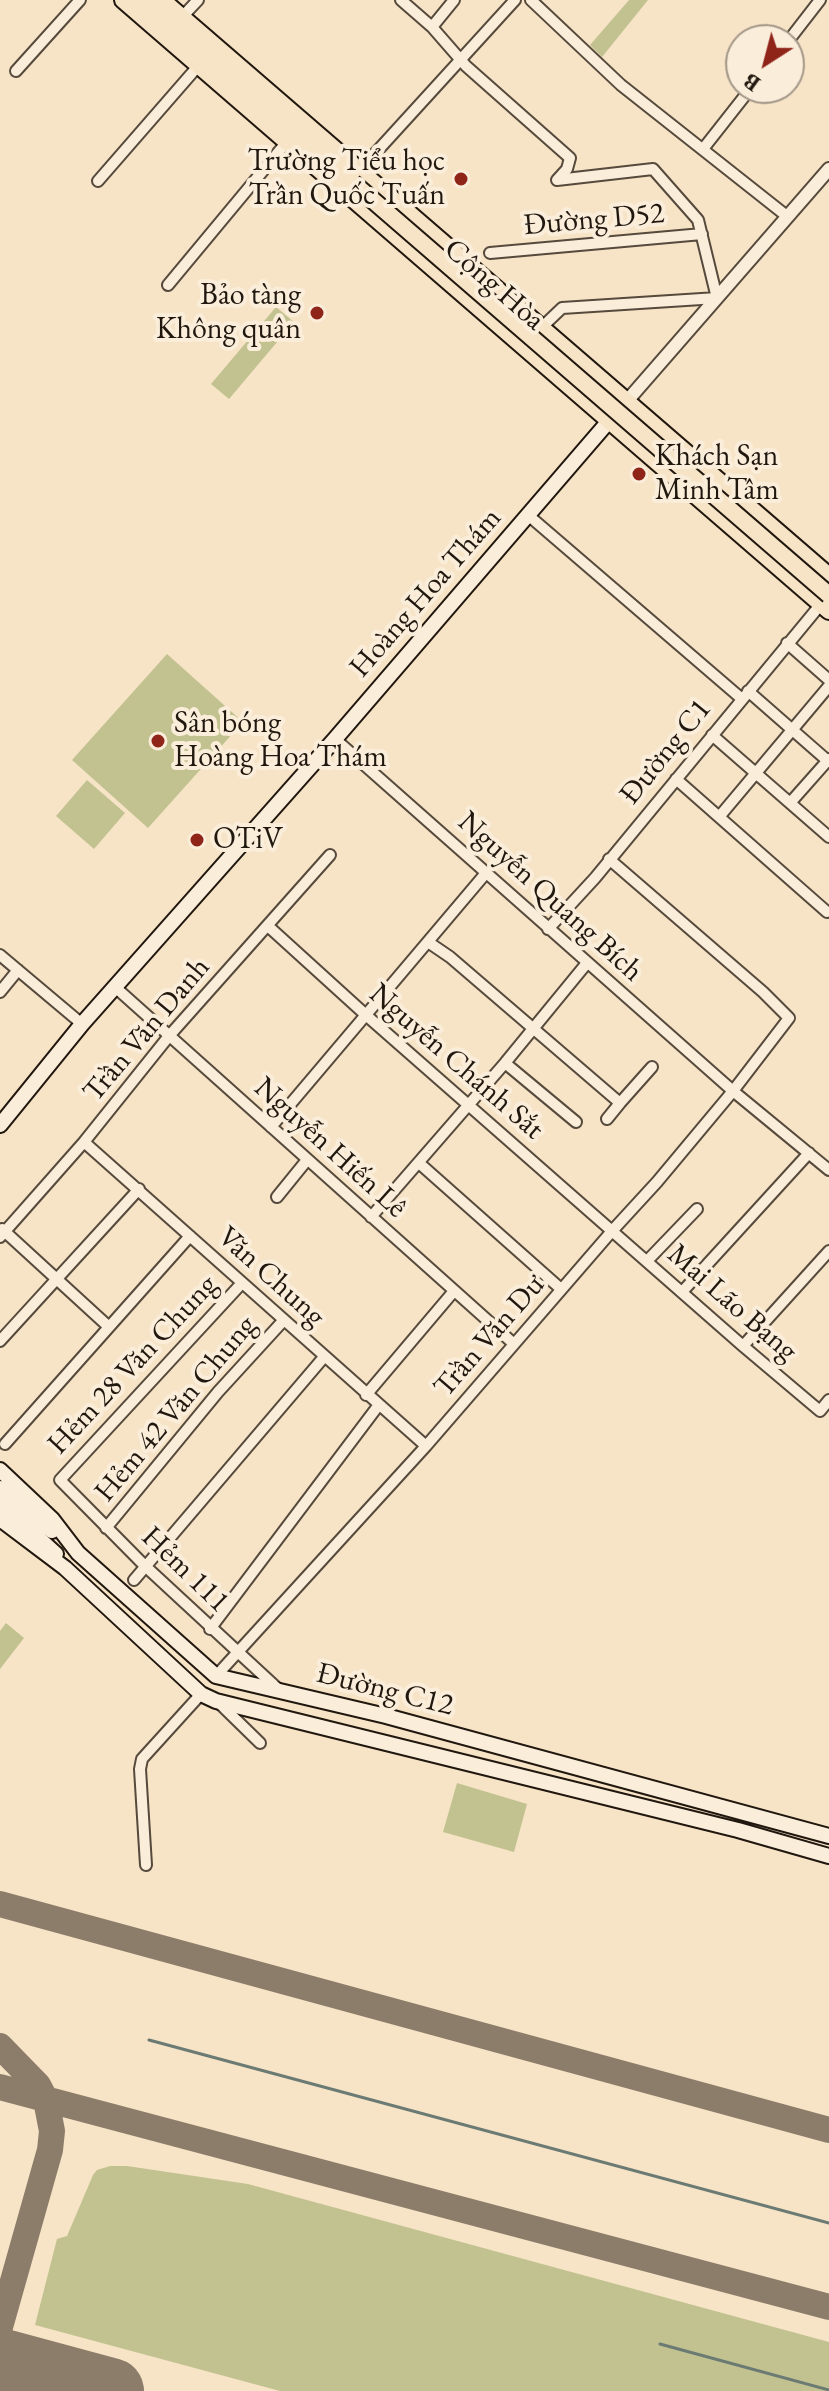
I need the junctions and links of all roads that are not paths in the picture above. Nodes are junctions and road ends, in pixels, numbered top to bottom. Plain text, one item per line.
1 (80, 0) edge
2 (123, 0) edge
3 (142, 0) edge
4 (162, 0) edge
5 (198, 0) edge
6 (401, 0) edge
7 (454, 0) edge
8 (515, 0) edge
9 (531, 0) edge
10 (820, 0) edge
11 (182, 17) junction
12 (801, 24) edge
13 (432, 27) junction
14 (461, 60) junction
15 (199, 65) junction
16 (16, 71) dead end
17 (738, 104) edge
18 (286, 143) junction
19 (703, 149) junction
20 (829, 169) edge
21 (356, 177) junction
22 (98, 181) dead end
23 (788, 217) junction
24 (702, 234) junction
25 (490, 253) dead end
26 (168, 285) dead end
27 (717, 298) junction
28 (541, 328) junction
29 (574, 356) junction
30 (557, 377) junction
31 (627, 401) junction
32 (609, 421) junction
33 (681, 448) junction
34 (663, 469) junction
35 (528, 515) junction
36 (829, 576) edge
37 (826, 603) edge
38 (787, 643) junction
39 (829, 680) edge
40 (829, 686) edge
41 (745, 695) junction
42 (792, 730) junction
43 (712, 735) junction
44 (335, 739) junction
45 (828, 761) edge
46 (755, 773) junction
47 (676, 779) junction
48 (790, 803) junction
49 (719, 817) junction
50 (829, 837) edge
51 (330, 855) dead end
52 (609, 859) junction
53 (486, 873) junction
54 (827, 912) edge
55 (269, 927) junction
56 (548, 929) junction
57 (428, 942) junction
58 (0, 955) edge
59 (587, 963) junction
60 (18, 970) junction
61 (115, 987) junction
62 (0, 992) edge
63 (367, 1016) junction
64 (82, 1024) junction
65 (533, 1030) junction
66 (169, 1036) junction
67 (505, 1063) junction
68 (652, 1067) dead end
69 (733, 1091) junction
70 (620, 1103) junction
71 (469, 1106) junction
72 (607, 1119) dead end
73 (576, 1122) dead end
74 (0, 1125) edge
75 (271, 1127) junction
76 (84, 1142) junction
77 (809, 1153) junction
78 (307, 1160) junction
79 (419, 1163) junction
80 (829, 1170) edge
81 (139, 1189) junction
82 (277, 1197) dead end
83 (697, 1209) dead end
84 (371, 1217) junction
85 (612, 1231) junction
86 (2, 1232) edge
87 (190, 1236) junction
88 (829, 1251) edge
89 (647, 1261) junction
90 (58, 1279) junction
91 (242, 1283) junction
92 (561, 1289) junction
93 (454, 1291) junction
94 (682, 1292) junction
95 (283, 1321) junction
96 (109, 1327) junction
97 (0, 1341) edge
98 (514, 1344) junction
99 (743, 1346) junction
100 (324, 1357) junction
101 (366, 1395) junction
102 (829, 1400) edge
103 (378, 1406) junction
104 (5, 1444) dead end
105 (426, 1446) junction
106 (0, 1470) edge
107 (60, 1480) joint
108 (0, 1488) edge
109 (0, 1503) edge
110 (0, 1519) edge
111 (106, 1528) junction
112 (41, 1529) junction
113 (78, 1553) junction
114 (144, 1565) junction
115 (65, 1568) junction
116 (134, 1580) dead end
117 (210, 1629) junction
118 (240, 1652) junction
119 (216, 1676) junction
120 (280, 1691) junction
121 (201, 1694) junction
122 (216, 1701) junction
123 (260, 1743) dead end
124 (829, 1836) edge
125 (829, 1856) edge
126 (146, 1865) dead end

1 - 16 street
2 - 15 main road, Cộng Hòa
3 - 21 main road, Cộng Hòa
4 - 11 main road, Cộng Hòa
5 - 11 street
6 - 13 street
7 - 13 street
8 - 14 street
9 - 19 street
10 - 12 street
11 - 21 main road, Cộng Hòa
13 - 14 street
14 - 21 street
14 - 24 street
15 - 18 main road, Cộng Hòa
15 - 22 street
17 - 19 street
18 - 26 street
18 - 30 main road, Cộng Hòa
19 - 23 street
20 - 23 street, Hoàng Hoa Thám
21 - 28 main road, Cộng Hòa
21 - 37 main road, bridge
23 - 27 street, Hoàng Hoa Thám
24 - 25 street, Đường D52
24 - 27 street
27 - 28 street
27 - 31 street, Hoàng Hoa Thám
28 - 29 main road, Cộng Hòa
29 - 30 main road
29 - 31 main road, Cộng Hòa
30 - 32 main road, Cộng Hòa
31 - 32 main road, Hoàng Hoa Thám
31 - 33 main road, Cộng Hòa
32 - 34 main road, Cộng Hòa
32 - 35 main road, Hoàng Hoa Thám
33 - 34 main road
33 - 36 main road, Cộng Hòa
34 - 37 main road, Cộng Hòa
35 - 41 street
35 - 44 main road, Hoàng Hoa Thám
37 - 38 street, Đường C1
38 - 39 street
38 - 41 street, Đường C1
40 - 42 street
41 - 42 street
41 - 43 street, Đường C1
42 - 45 street
42 - 46 street
43 - 46 street
43 - 47 street, Đường C1
44 - 53 street, Nguyễn Quang Bích
44 - 61 main road, Hoàng Hoa Thám
45 - 48 street
46 - 48 street
46 - 49 street
47 - 49 street
47 - 52 street, Đường C1
48 - 50 street
49 - 54 street
51 - 55 street, Trần Văn Danh
52 - 56 street, Đường C1
52 - 69 street, Trần Văn Dư
53 - 56 street, Nguyễn Quang Bích
53 - 57 street
55 - 63 street, Nguyễn Chánh Sắt
55 - 66 street, Trần Văn Danh
56 - 59 street, Nguyễn Quang Bích
57 - 63 street
57 - 65 street
58 - 60 street
59 - 65 street
59 - 69 street, Nguyễn Quang Bích
60 - 62 street
60 - 64 street
61 - 64 main road, Hoàng Hoa Thám
61 - 66 street, Nguyễn Hiến Lê
63 - 71 street, Nguyễn Chánh Sắt
63 - 75 street
64 - 74 main road, Hoàng Hoa Thám
65 - 67 street
65 - 70 street
66 - 75 street, Nguyễn Hiến Lê
66 - 76 street, Trần Văn Danh
67 - 71 street
67 - 73 street
68 - 70 street
69 - 77 street, Nguyễn Quang Bích
69 - 85 street, Trần Văn Dư
70 - 72 street
71 - 79 street
71 - 85 street, Nguyễn Chánh Sắt
75 - 78 street, Nguyễn Hiến Lê
76 - 81 street, Văn Chung
76 - 86 street, Trần Văn Danh
77 - 80 street, Nguyễn Quang Bích
77 - 94 street
78 - 82 street
78 - 84 street, Nguyễn Hiến Lê
79 - 84 street
79 - 92 street
81 - 87 street, Văn Chung
81 - 90 street
83 - 89 street
84 - 93 street, Nguyễn Hiến Lê
85 - 89 street, Mai Lão Bạng
85 - 92 street, Trần Văn Dư
86 - 90 street
87 - 91 street, Văn Chung
87 - 96 street
88 - 99 street
89 - 94 street, Mai Lão Bạng
90 - 96 street
90 - 97 street
91 - 95 street, Văn Chung
91 - 107 street, Hẻm 28 Văn Chung
92 - 98 street, Trần Văn Dư
93 - 98 street, Nguyễn Hiến Lê
93 - 101 street
94 - 99 street, Mai Lão Bạng
95 - 100 street, Văn Chung
95 - 111 street, Hẻm 42 Văn Chung
96 - 104 street
98 - 105 street, Trần Văn Dư
99 - 102 street, Mai Lão Bạng
100 - 101 street, Văn Chung
100 - 114 street
101 - 103 street, Văn Chung
103 - 105 street, Văn Chung
103 - 117 street
105 - 118 street, Trần Văn Dư
106 - 113 main road, Đường C12
107 - 111 street, Hẻm 111
108 - 112 main road
109 - 112 main road
110 - 115 main road, Đường C12
111 - 114 street, Hẻm 111
112 - 113 main road
112 - 115 main road
113 - 119 main road, Đường C12
114 - 116 street
114 - 117 street, Hẻm 111
115 - 121 main road, Đường C12
117 - 118 street, Hẻm 111
118 - 119 street, Trần Văn Dư
118 - 120 street, Hẻm 111
119 - 120 main road, Đường C12
120 - 124 main road, Đường C12
121 - 122 main road, Đường C12
121 - 126 street
122 - 123 street
122 - 125 main road, Đường C12

